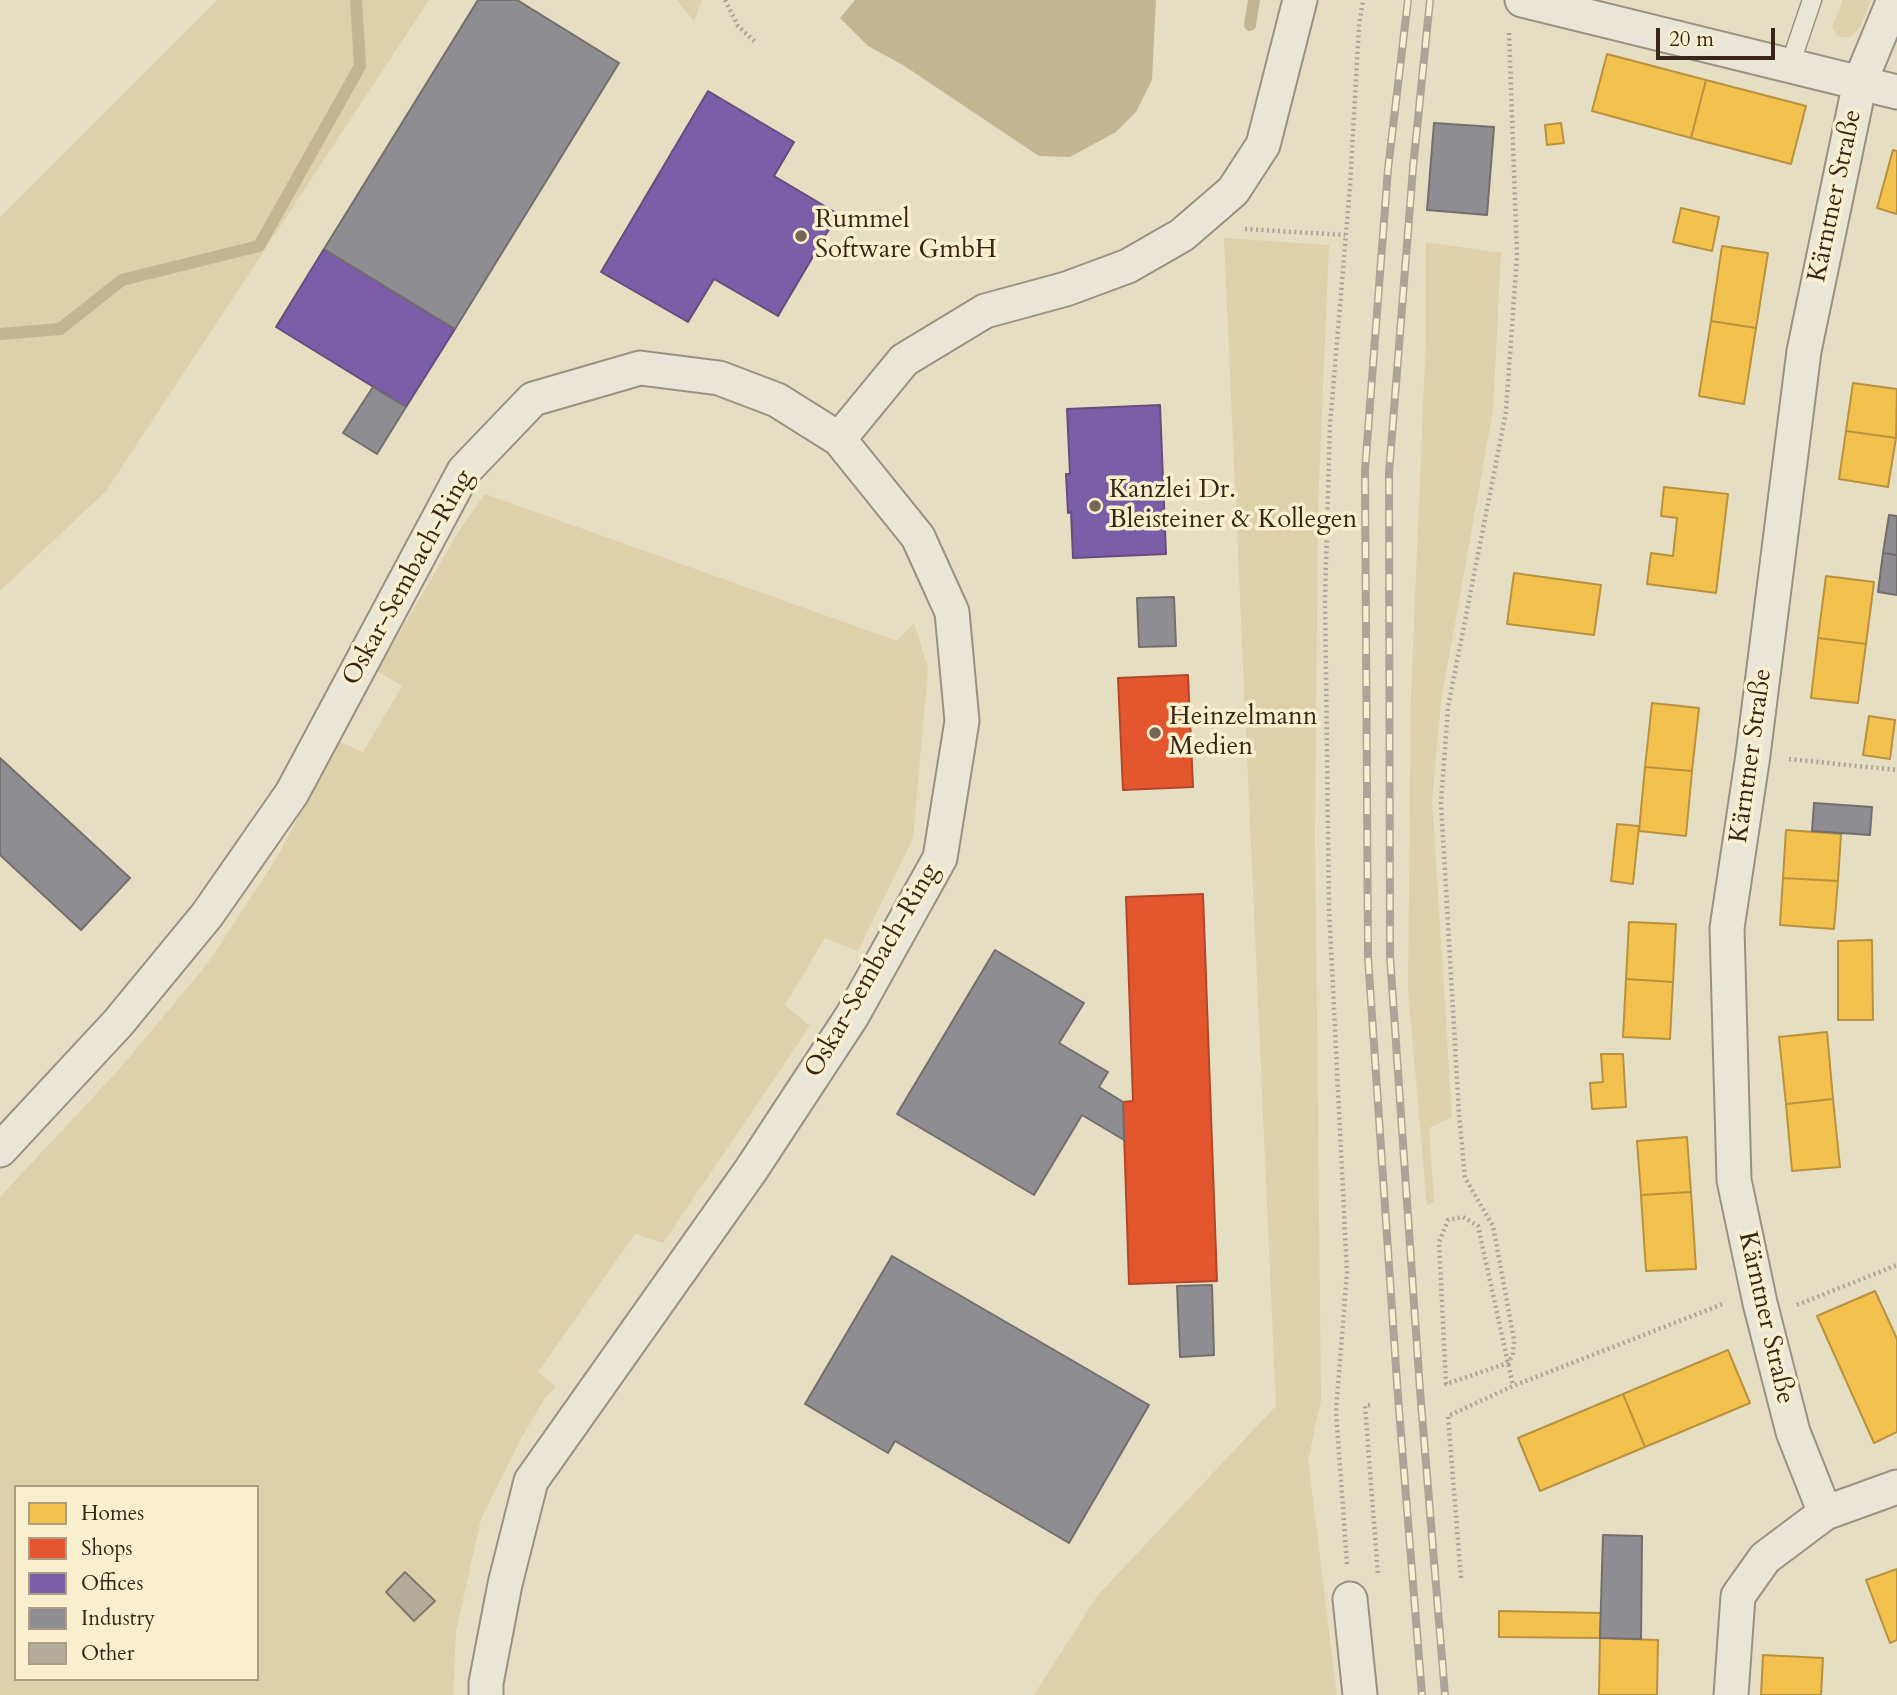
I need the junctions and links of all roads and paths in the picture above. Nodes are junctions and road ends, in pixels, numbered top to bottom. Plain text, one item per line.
1 (725, 0) edge
2 (1300, 0) edge
3 (1363, 0) edge
4 (1812, 0) edge
5 (1894, 0) edge
6 (1515, 12) edge
7 (755, 42) dead end
8 (1790, 65) junction
9 (1860, 82) junction
10 (1897, 92) edge
11 (1194, 226) junction
12 (1345, 235) junction
13 (839, 439) junction
14 (1753, 755) junction
15 (1897, 770) edge
16 (0, 1150) edge
17 (1897, 1265) edge
18 (1760, 1304) junction
19 (1508, 1363) junction
20 (1513, 1386) junction
21 (1370, 1405) dead end
22 (1897, 1487) edge
23 (1825, 1513) junction
24 (1461, 1578) dead end
25 (1364, 1593) junction
26 (486, 1695) edge
27 (1360, 1695) edge
28 (1731, 1695) edge

1 - 7 path
2 - 11 street
3 - 12 path
4 - 8 lane
5 - 9 street, Kärntner Straße
6 - 8 street
6 - 19 path
8 - 9 street
9 - 10 street
9 - 14 street, Kärntner Straße
11 - 12 path
11 - 13 street
12 - 25 path
13 - 16 street, Oskar-Sembach-Ring
13 - 26 street, Oskar-Sembach-Ring
14 - 15 path
14 - 18 street, Kärntner Straße
17 - 18 path
18 - 20 path
18 - 23 street, Kärntner Straße
19 - 19 path
19 - 20 path
20 - 24 path
21 - 25 path
22 - 23 street
23 - 28 street
25 - 27 street

